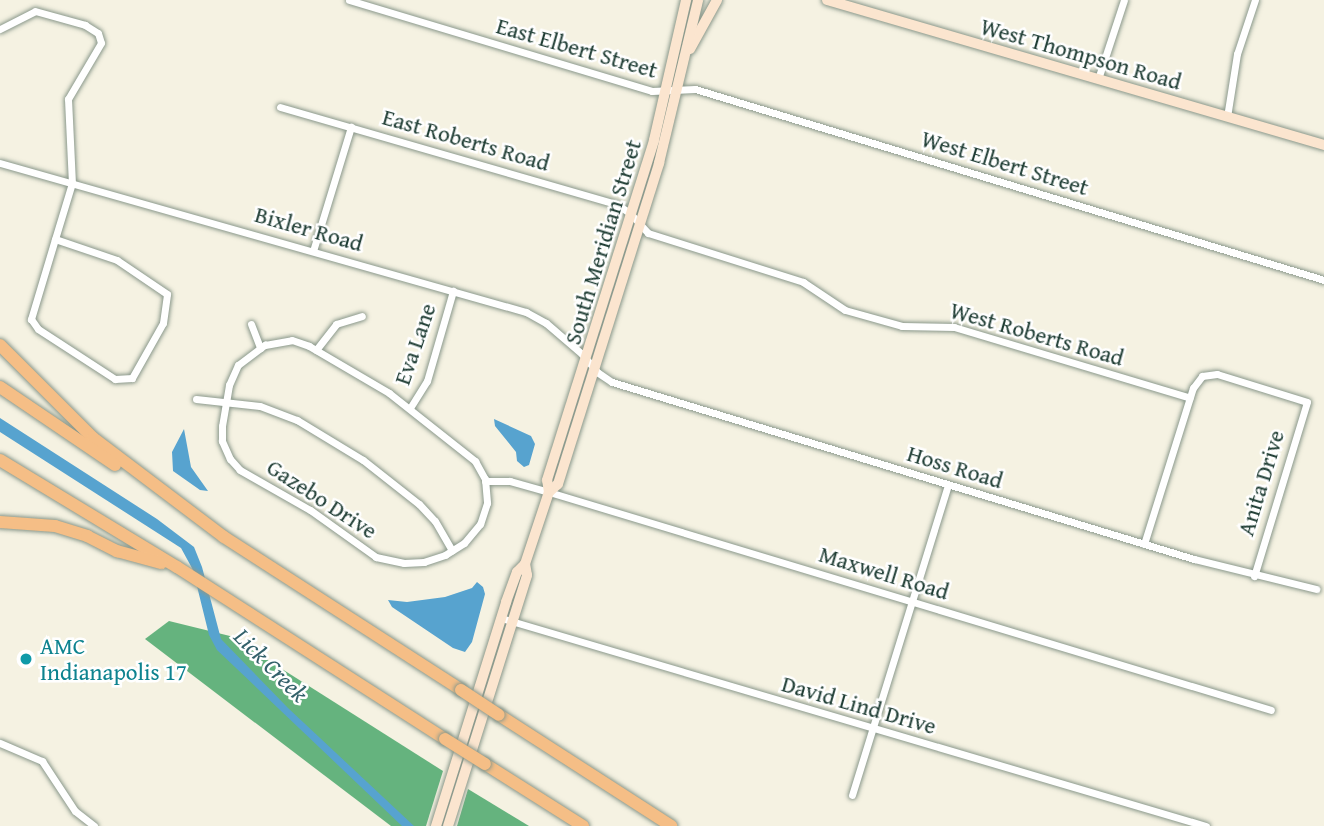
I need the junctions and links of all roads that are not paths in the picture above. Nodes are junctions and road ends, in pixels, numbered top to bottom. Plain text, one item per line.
1 (349, 0) edge
2 (686, 0) edge
3 (698, 0) edge
4 (717, 0) edge
5 (827, 0) edge
6 (1125, 0) edge
7 (1255, 0) edge
8 (0, 29) edge
9 (687, 53) junction
10 (1098, 79) junction
11 (673, 90) junction
12 (280, 107) dead end
13 (1227, 117) junction
14 (351, 127) junction
15 (1324, 145) edge
16 (0, 163) edge
17 (72, 183) junction
18 (636, 221) junction
19 (55, 239) junction
20 (313, 251) junction
21 (1324, 280) edge
22 (453, 291) junction
23 (362, 316) dead end
24 (251, 324) dead end
25 (0, 345) edge
26 (260, 348) junction
27 (316, 350) junction
28 (591, 365) junction
29 (0, 387) edge
30 (1189, 398) junction
31 (196, 399) dead end
32 (228, 404) junction
33 (410, 408) junction
34 (0, 460) edge
35 (485, 481) junction
36 (948, 485) junction
37 (549, 492) junction
38 (201, 520) junction
39 (0, 522) edge
40 (1144, 544) junction
41 (452, 551) junction
42 (525, 564) junction
43 (177, 567) junction
44 (1254, 576) junction
45 (1316, 589) dead end
46 (912, 602) junction
47 (501, 618) junction
48 (512, 621) junction
49 (1271, 710) dead end
50 (874, 729) junction
51 (0, 743) edge
52 (852, 795) dead end
53 (436, 824) edge
54 (94, 826) edge
55 (448, 826) edge
56 (583, 826) edge
57 (671, 826) edge
58 (1206, 826) edge

1 - 11 street, East Elbert Street
2 - 11 main road, South Meridian Street
3 - 9 main road, South Meridian Street
4 - 9 main road, South Meridian Street
5 - 10 main road, West Thompson Road
6 - 10 street
7 - 13 street
8 - 17 street
9 - 11 main road, South Meridian Street
10 - 13 main road, West Thompson Road
11 - 18 main road, South Meridian Street
11 - 21 street, West Elbert Street
12 - 14 street, East Roberts Road
13 - 15 main road, West Thompson Road
14 - 18 street, East Roberts Road
14 - 20 street
16 - 17 street, Bixler Road
17 - 19 street
17 - 20 street, Bixler Road
18 - 28 main road, South Meridian Street
18 - 30 street, West Roberts Road
19 - 19 street
20 - 22 street, Bixler Road
22 - 28 street, Bixler Road
22 - 33 street, Eva Lane
23 - 27 street
24 - 26 street
25 - 38 highway
26 - 27 street
26 - 32 street, Gazebo Drive
27 - 33 street
28 - 36 street, Hoss Road
28 - 37 main road, South Meridian Street
29 - 38 highway
30 - 40 street
30 - 44 street, Anita Drive
31 - 32 street
32 - 41 street
32 - 41 street, Gazebo Drive
33 - 35 street
34 - 43 highway
35 - 37 street, Maxwell Road
35 - 41 street
36 - 40 street, Hoss Road
36 - 46 street
37 - 42 main road, South Meridian Street
37 - 46 street, Maxwell Road
38 - 57 highway, bridge
39 - 43 highway
40 - 44 street, Hoss Road
42 - 47 main road, South Meridian Street
42 - 48 main road, South Meridian Street
43 - 56 highway, bridge
44 - 45 street, Hoss Road
46 - 49 street, Maxwell Road
46 - 50 street
47 - 48 street, David Lind Drive
47 - 53 main road, South Meridian Street
48 - 50 street, David Lind Drive
48 - 55 main road, South Meridian Street
50 - 52 street
50 - 58 street, David Lind Drive
51 - 54 street

